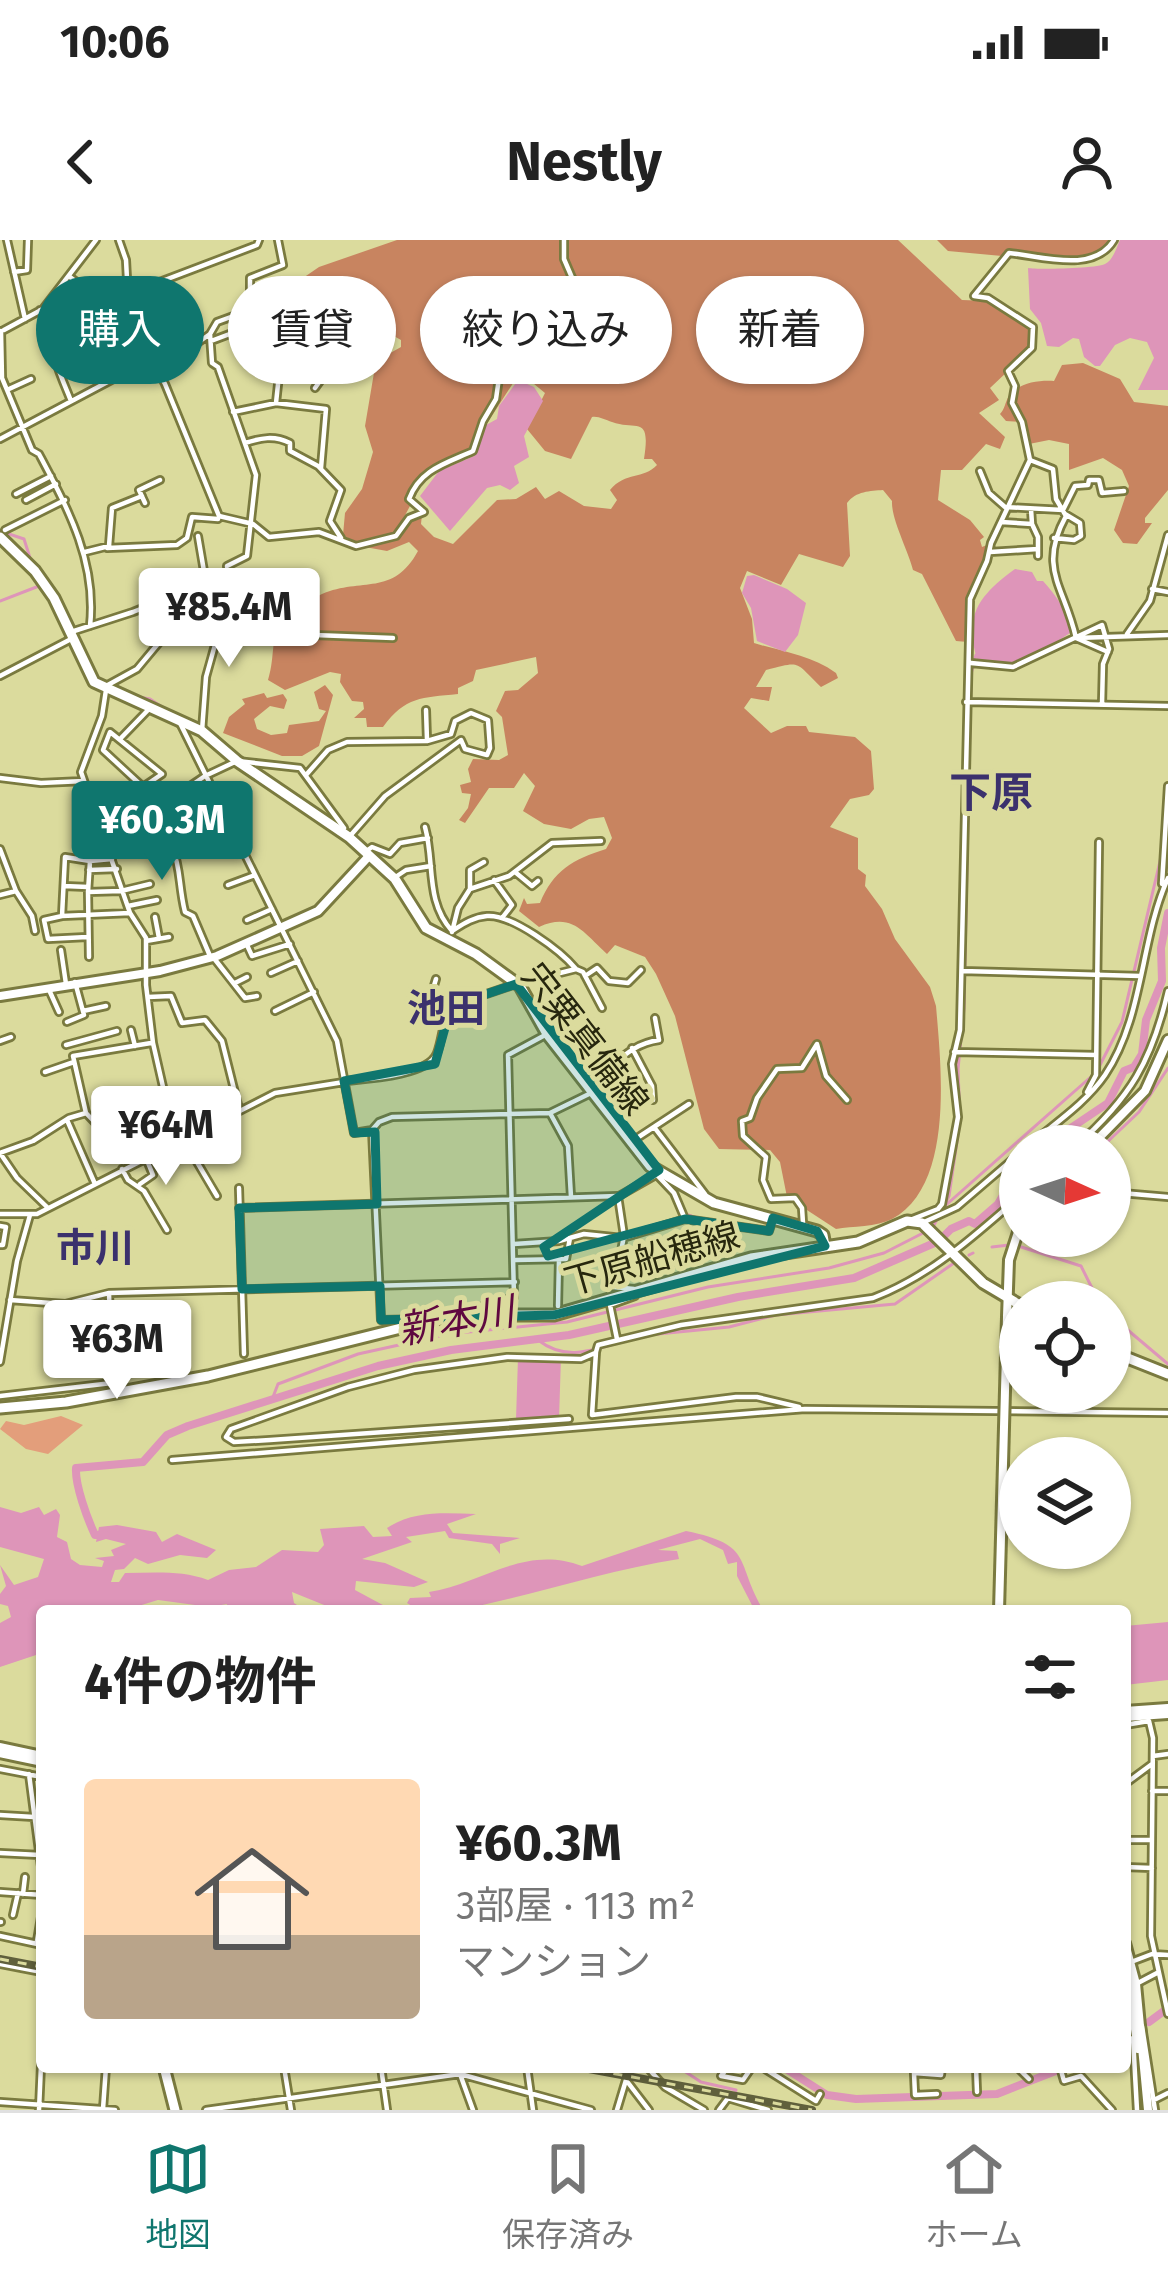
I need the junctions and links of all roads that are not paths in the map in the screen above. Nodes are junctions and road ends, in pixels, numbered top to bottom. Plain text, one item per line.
1 (7, 240) edge
2 (28, 240) edge
3 (119, 240) edge
4 (259, 240) edge
5 (278, 240) edge
6 (564, 240) edge
7 (1114, 240) edge
8 (94, 241) edge
9 (14, 272) junction
10 (71, 276) edge
11 (127, 276) edge
12 (175, 276) edge
13 (36, 312) edge
14 (25, 319) junction
15 (1, 331) edge
16 (228, 333) edge
17 (210, 338) junction
18 (204, 341) edge
19 (0, 345) edge
20 (1, 375) edge
21 (31, 379) dead end
22 (64, 384) edge
23 (104, 384) edge
24 (162, 384) edge
25 (278, 384) edge
26 (316, 384) edge
27 (315, 388) dead end
28 (5, 393) edge
29 (70, 401) junction
30 (276, 403) junction
31 (233, 412) junction
32 (24, 428) junction
33 (0, 439) edge
34 (244, 443) junction
35 (1030, 460) junction
36 (321, 468) junction
37 (980, 471) dead end
38 (51, 476) junction
39 (160, 480) dead end
40 (56, 484) junction
41 (1124, 491) dead end
42 (16, 494) dead end
43 (26, 500) dead end
44 (65, 500) junction
45 (1007, 508) junction
46 (1031, 508) junction
47 (1064, 512) junction
48 (223, 520) junction
49 (1000, 522) junction
50 (253, 524) junction
51 (1032, 524) junction
52 (4, 533) edge
53 (1168, 535) edge
54 (198, 536) dead end
55 (1054, 538) junction
56 (343, 540) junction
57 (107, 548) junction
58 (85, 552) junction
59 (989, 552) junction
60 (229, 574) junction
61 (206, 583) junction
62 (1152, 589) junction
63 (1168, 592) edge
64 (229, 595) junction
65 (225, 610) junction
66 (90, 626) junction
67 (72, 633) junction
68 (1127, 634) junction
69 (1168, 635) edge
70 (393, 638) dead end
71 (1076, 638) junction
72 (1109, 638) junction
73 (1108, 652) junction
74 (971, 663) junction
75 (0, 676) edge
76 (106, 688) junction
77 (966, 702) junction
78 (1102, 704) junction
79 (1168, 706) edge
80 (149, 710) junction
81 (426, 710) dead end
82 (178, 722) junction
83 (203, 729) junction
84 (121, 738) junction
85 (430, 740) junction
86 (437, 758) junction
87 (237, 761) junction
88 (307, 774) junction
89 (205, 776) junction
90 (0, 778) edge
91 (84, 781) junction
92 (1168, 786) edge
93 (146, 816) junction
94 (98, 823) junction
95 (425, 827) dead end
96 (350, 836) junction
97 (428, 838) junction
98 (601, 841) dead end
99 (1099, 842) dead end
100 (0, 849) edge
101 (366, 852) junction
102 (112, 859) junction
103 (90, 861) junction
104 (484, 862) dead end
105 (430, 866) junction
106 (117, 869) junction
107 (89, 870) junction
108 (515, 872) junction
109 (255, 875) junction
110 (394, 878) junction
111 (1168, 878) edge
112 (494, 880) junction
113 (538, 881) dead end
114 (150, 884) dead end
115 (229, 885) dead end
116 (64, 886) junction
117 (470, 889) junction
118 (88, 890) junction
119 (124, 890) junction
120 (1163, 890) junction
121 (16, 891) junction
122 (0, 896) edge
123 (157, 900) dead end
124 (272, 909) junction
125 (129, 910) junction
126 (87, 915) junction
127 (62, 916) junction
128 (155, 917) dead end
129 (502, 918) junction
130 (248, 920) dead end
131 (282, 927) junction
132 (35, 931) dead end
133 (450, 935) junction
134 (87, 937) junction
135 (169, 937) dead end
136 (159, 938) junction
137 (146, 941) junction
138 (246, 942) junction
139 (290, 944) junction
140 (61, 950) dead end
141 (89, 957) dead end
142 (212, 957) junction
143 (298, 961) junction
144 (576, 969) junction
145 (641, 970) dead end
146 (962, 970) junction
147 (145, 973) junction
148 (272, 973) dead end
149 (1097, 974) junction
150 (33, 976) dead end
151 (585, 976) junction
152 (1140, 976) junction
153 (247, 977) dead end
154 (14, 979) dead end
155 (436, 980) dead end
156 (50, 982) junction
157 (235, 982) junction
158 (71, 983) junction
159 (517, 983) junction
160 (35, 988) junction
161 (17, 991) junction
162 (1168, 991) edge
163 (314, 992) junction
164 (0, 996) edge
165 (257, 996) dead end
166 (148, 998) junction
167 (106, 1006) dead end
168 (602, 1008) dead end
169 (83, 1011) junction
170 (274, 1011) dead end
171 (59, 1012) dead end
172 (655, 1018) dead end
173 (444, 1019) junction
174 (67, 1022) dead end
175 (131, 1030) dead end
176 (117, 1031) dead end
177 (107, 1034) junction
178 (547, 1034) junction
179 (11, 1036) dead end
180 (1168, 1040) edge
181 (0, 1041) edge
182 (153, 1043) junction
183 (66, 1045) dead end
184 (135, 1046) junction
185 (632, 1048) junction
186 (112, 1050) junction
187 (954, 1052) junction
188 (1096, 1055) junction
189 (74, 1062) junction
190 (45, 1072) dead end
191 (344, 1082) junction
192 (590, 1084) junction
193 (1085, 1097) junction
194 (653, 1100) dead end
195 (847, 1100) dead end
196 (689, 1104) dead end
197 (239, 1109) junction
198 (86, 1113) junction
199 (510, 1113) junction
200 (550, 1113) junction
201 (170, 1116) junction
202 (67, 1120) junction
203 (1052, 1125) edge
204 (1099, 1125) edge
205 (1112, 1125) edge
206 (654, 1127) junction
207 (373, 1130) junction
208 (184, 1140) junction
209 (631, 1142) junction
210 (176, 1144) junction
211 (0, 1153) edge
212 (146, 1158) junction
213 (122, 1169) junction
214 (999, 1171) edge
215 (658, 1173) junction
216 (95, 1184) junction
217 (137, 1186) junction
218 (239, 1188) dead end
219 (1131, 1194) edge
220 (217, 1196) dead end
221 (618, 1196) junction
222 (571, 1197) junction
223 (1168, 1197) edge
224 (705, 1198) junction
225 (512, 1201) junction
226 (377, 1204) junction
227 (48, 1208) junction
228 (239, 1208) junction
229 (0, 1214) edge
230 (999, 1214) edge
231 (31, 1215) junction
232 (773, 1218) junction
233 (685, 1219) junction
234 (919, 1223) junction
235 (0, 1226) edge
236 (802, 1227) junction
237 (167, 1230) dead end
238 (570, 1238) junction
239 (623, 1238) junction
240 (514, 1244) junction
241 (0, 1245) edge
242 (825, 1246) junction
243 (952, 1254) junction
244 (559, 1259) junction
245 (515, 1260) junction
246 (515, 1282) junction
247 (380, 1286) junction
248 (644, 1290) junction
249 (242, 1291) junction
250 (109, 1294) junction
251 (999, 1294) edge
252 (10, 1300) junction
253 (557, 1306) dead end
254 (465, 1316) junction
255 (433, 1320) junction
256 (617, 1339) junction
257 (597, 1348) junction
258 (244, 1354) dead end
259 (1131, 1359) edge
260 (0, 1362) edge
261 (1168, 1373) edge
262 (0, 1396) edge
263 (0, 1408) edge
264 (805, 1408) junction
265 (1004, 1413) edge
266 (1168, 1413) edge
267 (569, 1419) dead end
268 (172, 1460) dead end
269 (999, 1605) edge
270 (1168, 1711) edge
271 (1131, 1719) edge
272 (1131, 1720) edge
273 (6, 1751) edge
274 (1168, 1754) edge
275 (36, 1760) edge
276 (1152, 1760) junction
277 (0, 1769) edge
278 (29, 1774) junction
279 (36, 1776) edge
280 (1131, 1779) edge
281 (1152, 1791) junction
282 (1168, 1791) edge
283 (0, 1815) edge
284 (34, 1817) junction
285 (36, 1830) edge
286 (7, 1838) dead end
287 (1131, 1840) edge
288 (1152, 1840) junction
289 (2, 1854) edge
290 (36, 1856) edge
291 (1131, 1867) edge
292 (1152, 1868) junction
293 (25, 1876) dead end
294 (0, 1892) edge
295 (20, 1893) junction
296 (36, 1894) edge
297 (14, 1915) dead end
298 (0, 1936) edge
299 (36, 1943) edge
300 (1168, 1952) edge
301 (1156, 1954) junction
302 (1131, 1961) edge
303 (0, 1964) edge
304 (36, 1971) edge
305 (1131, 1972) edge
306 (1157, 1973) junction
307 (1136, 1984) junction
308 (1131, 2001) edge
309 (1167, 2011) edge
310 (1138, 2021) junction
311 (40, 2073) edge
312 (106, 2073) edge
313 (166, 2073) edge
314 (285, 2073) edge
315 (382, 2073) edge
316 (528, 2073) edge
317 (652, 2073) edge
318 (723, 2073) edge
319 (748, 2073) edge
320 (772, 2073) edge
321 (914, 2073) edge
322 (976, 2073) edge
323 (1022, 2073) edge
324 (1061, 2073) edge
325 (460, 2074) junction
326 (1028, 2079) dead end
327 (383, 2085) junction
328 (977, 2092) dead end
329 (531, 2093) junction
330 (1168, 2093) edge
331 (820, 2094) dead end
332 (937, 2094) dead end
333 (289, 2099) junction
334 (1154, 2100) junction
335 (0, 2102) edge
336 (38, 2107) edge
337 (92, 2109) edge
338 (103, 2109) edge
339 (585, 2109) edge
340 (115, 2110) edge
341 (175, 2110) edge
342 (206, 2110) edge
343 (291, 2110) edge
344 (387, 2110) edge
345 (473, 2110) edge
346 (533, 2110) edge
347 (617, 2110) edge
348 (649, 2110) edge
349 (704, 2110) edge
350 (719, 2110) edge
351 (767, 2110) edge
352 (1112, 2110) edge
353 (1142, 2110) edge

1 - 9 street
2 - 9 street
3 - 11 street
4 - 12 street
5 - 17 street
6 - 56 street
7 - 35 street
8 - 10 street
9 - 14 street
13 - 14 street
14 - 15 street
15 - 19 street
16 - 17 street
17 - 18 street
17 - 31 street
19 - 20 street
20 - 28 street
21 - 28 street
22 - 29 street
23 - 29 street
24 - 48 street
25 - 30 street
26 - 27 street
28 - 32 street
29 - 32 street
30 - 31 street
30 - 36 street
31 - 34 street
32 - 33 street
32 - 38 street
34 - 36 street
34 - 50 street
35 - 45 street
35 - 47 street
36 - 56 street
37 - 45 street
38 - 40 street
38 - 42 street
39 - 57 street
40 - 43 street
40 - 44 street
41 - 47 street
44 - 52 street
44 - 58 street
45 - 46 street
45 - 49 street
46 - 47 street
46 - 51 street
47 - 55 street
47 - 55 street
48 - 50 street
48 - 57 street
49 - 51 street
49 - 59 street
50 - 56 street
50 - 60 street
51 - 59 street
52 - 67 main road
53 - 62 street
54 - 61 street
55 - 71 street
57 - 58 street
58 - 66 street
59 - 74 street
60 - 61 street
60 - 64 street
61 - 66 street
62 - 63 street
62 - 68 street
64 - 65 street
64 - 76 street
65 - 70 street
65 - 83 street
66 - 67 street
67 - 75 street
67 - 76 main road
68 - 69 street
68 - 72 street
71 - 72 street
71 - 72 street
71 - 73 street
71 - 74 street
72 - 73 street
73 - 78 street
74 - 77 street
76 - 80 main road, 宍粟真備線
76 - 91 street
77 - 78 street
77 - 146 street
78 - 79 street
80 - 82 main road, 宍粟真備線
80 - 84 street
81 - 85 street
82 - 83 main road, 宍粟真備線
82 - 89 street
83 - 87 main road, 宍粟真備線
84 - 84 street
85 - 86 street
85 - 86 street
85 - 88 street
86 - 96 street
87 - 88 street
87 - 89 street
87 - 96 main road, 宍粟真備線
88 - 96 street
89 - 93 street
89 - 109 street
90 - 91 street
91 - 94 street
92 - 120 street
93 - 94 street
93 - 142 street
94 - 102 street
95 - 97 street
96 - 101 main road, 宍粟真備線
97 - 101 street
97 - 105 street
98 - 108 street
99 - 149 street
100 - 121 street
101 - 110 main road, 宍粟真備線
101 - 131 street
102 - 103 street
102 - 106 street
103 - 107 street
103 - 116 street
104 - 117 street
105 - 110 street
105 - 133 street
106 - 107 street
106 - 119 street
107 - 118 street
108 - 112 street
108 - 113 street
109 - 115 street
109 - 124 street
110 - 133 main road, 宍粟真備線
111 - 120 street
112 - 117 street
112 - 129 street
114 - 119 street
116 - 118 street
116 - 127 street
117 - 133 street
118 - 119 street
118 - 126 street
119 - 125 street
120 - 152 street
121 - 122 street
121 - 132 street
123 - 125 street
124 - 130 street
124 - 131 street
125 - 126 street
125 - 137 street
126 - 127 street
126 - 134 street
127 - 134 street
128 - 136 street
129 - 133 street
129 - 144 street
131 - 138 street
131 - 139 street
133 - 159 main road, 宍粟真備線
134 - 141 street
135 - 136 street
136 - 137 street
137 - 147 street
138 - 139 street
138 - 142 street
139 - 143 street
140 - 158 street
142 - 147 street
142 - 157 street
143 - 148 street
143 - 163 street
144 - 151 street
144 - 159 street
145 - 151 street
146 - 149 street
146 - 187 street
147 - 158 street
147 - 166 street
149 - 152 street
149 - 188 street
150 - 160 street
151 - 168 street
152 - 193 street
153 - 157 street
154 - 161 street
155 - 173 street
156 - 158 street
156 - 160 street
156 - 171 street
157 - 165 street
158 - 169 street
159 - 173 street
159 - 178 main road, 宍粟真備線
160 - 161 street
161 - 164 street
162 - 204 street
163 - 170 street
163 - 191 street
166 - 182 street
166 - 197 street
167 - 169 street
169 - 174 street
172 - 185 street
173 - 191 street
175 - 184 street
176 - 177 street
177 - 183 street
177 - 186 street
178 - 192 main road, 宍粟真備線
178 - 199 street
179 - 181 street
180 - 205 street
182 - 184 street
182 - 201 street
184 - 186 street
185 - 192 street
185 - 194 street
186 - 189 street
187 - 188 street
187 - 234 street
188 - 193 street
189 - 190 street
189 - 198 street
191 - 197 street
191 - 207 street
192 - 200 street
192 - 209 main road, 宍粟真備線
193 - 203 street
195 - 236 street
196 - 206 street
197 - 208 street
198 - 201 street
198 - 202 street
199 - 200 street
199 - 207 street
199 - 225 street
200 - 222 street
201 - 210 street
202 - 211 street
202 - 216 street
206 - 209 street
206 - 224 street
207 - 226 street
208 - 210 street
208 - 220 street
209 - 215 main road, 宍粟真備線
210 - 212 street
211 - 227 street
212 - 213 street
212 - 217 street
213 - 216 street
213 - 217 street
214 - 234 street
215 - 221 street
215 - 224 main road, 宍粟真備線
215 - 233 street
216 - 227 street
217 - 237 street
218 - 228 street
219 - 223 street
221 - 222 street
221 - 239 street
222 - 225 street
224 - 232 main road, 宍粟真備線
225 - 226 street
225 - 240 street
226 - 228 street
226 - 247 street
227 - 231 street
228 - 249 street
229 - 231 street
230 - 243 street
231 - 252 street
232 - 233 street
232 - 236 main road, 宍粟真備線
233 - 239 street
234 - 242 main road
234 - 243 main road
235 - 241 street
236 - 242 main road, 宍粟真備線
238 - 239 street
238 - 240 street
238 - 244 street
239 - 248 street
240 - 245 street
242 - 248 main road, 下原船穂線
243 - 251 main road
243 - 256 street
244 - 245 street
244 - 253 street
245 - 246 street
246 - 247 street
246 - 254 street
247 - 249 street
247 - 255 street
248 - 254 main road, 下原船穂線
248 - 256 street
249 - 250 street
249 - 258 street
250 - 252 street
250 - 262 street
252 - 260 street
254 - 255 main road, 下原船穂線
255 - 263 main road, 下原船穂線
256 - 257 street
257 - 264 street
257 - 267 street
259 - 261 main road
264 - 266 street
264 - 268 street
265 - 269 street, bridge
270 - 271 highway
272 - 276 street
273 - 275 highway
274 - 276 street
276 - 280 street
276 - 281 street
277 - 278 street
278 - 279 street
278 - 284 street
281 - 282 street
281 - 288 street
283 - 284 street
284 - 285 street
286 - 289 street
287 - 288 street
288 - 292 street
289 - 290 street
291 - 292 street
292 - 301 street
293 - 295 street
294 - 295 street
295 - 296 street
295 - 297 street
298 - 299 street
300 - 301 street
301 - 302 street
301 - 306 street
303 - 304 street
305 - 307 street
306 - 307 street
306 - 309 street
307 - 310 street
308 - 310 street
310 - 334 street
310 - 353 street
311 - 336 street
312 - 338 street
313 - 341 main road
314 - 333 street
315 - 327 street
316 - 329 street
317 - 349 street
318 - 319 street
320 - 331 street
321 - 332 street
322 - 328 street
323 - 326 street
324 - 352 street
325 - 327 street
325 - 329 street
325 - 345 street
327 - 333 street
327 - 344 street
329 - 339 street
329 - 346 street
330 - 334 street
333 - 342 street
333 - 343 street
334 - 353 street
335 - 336 street
336 - 337 street
337 - 338 street
338 - 340 street
347 - 348 street
350 - 351 street

